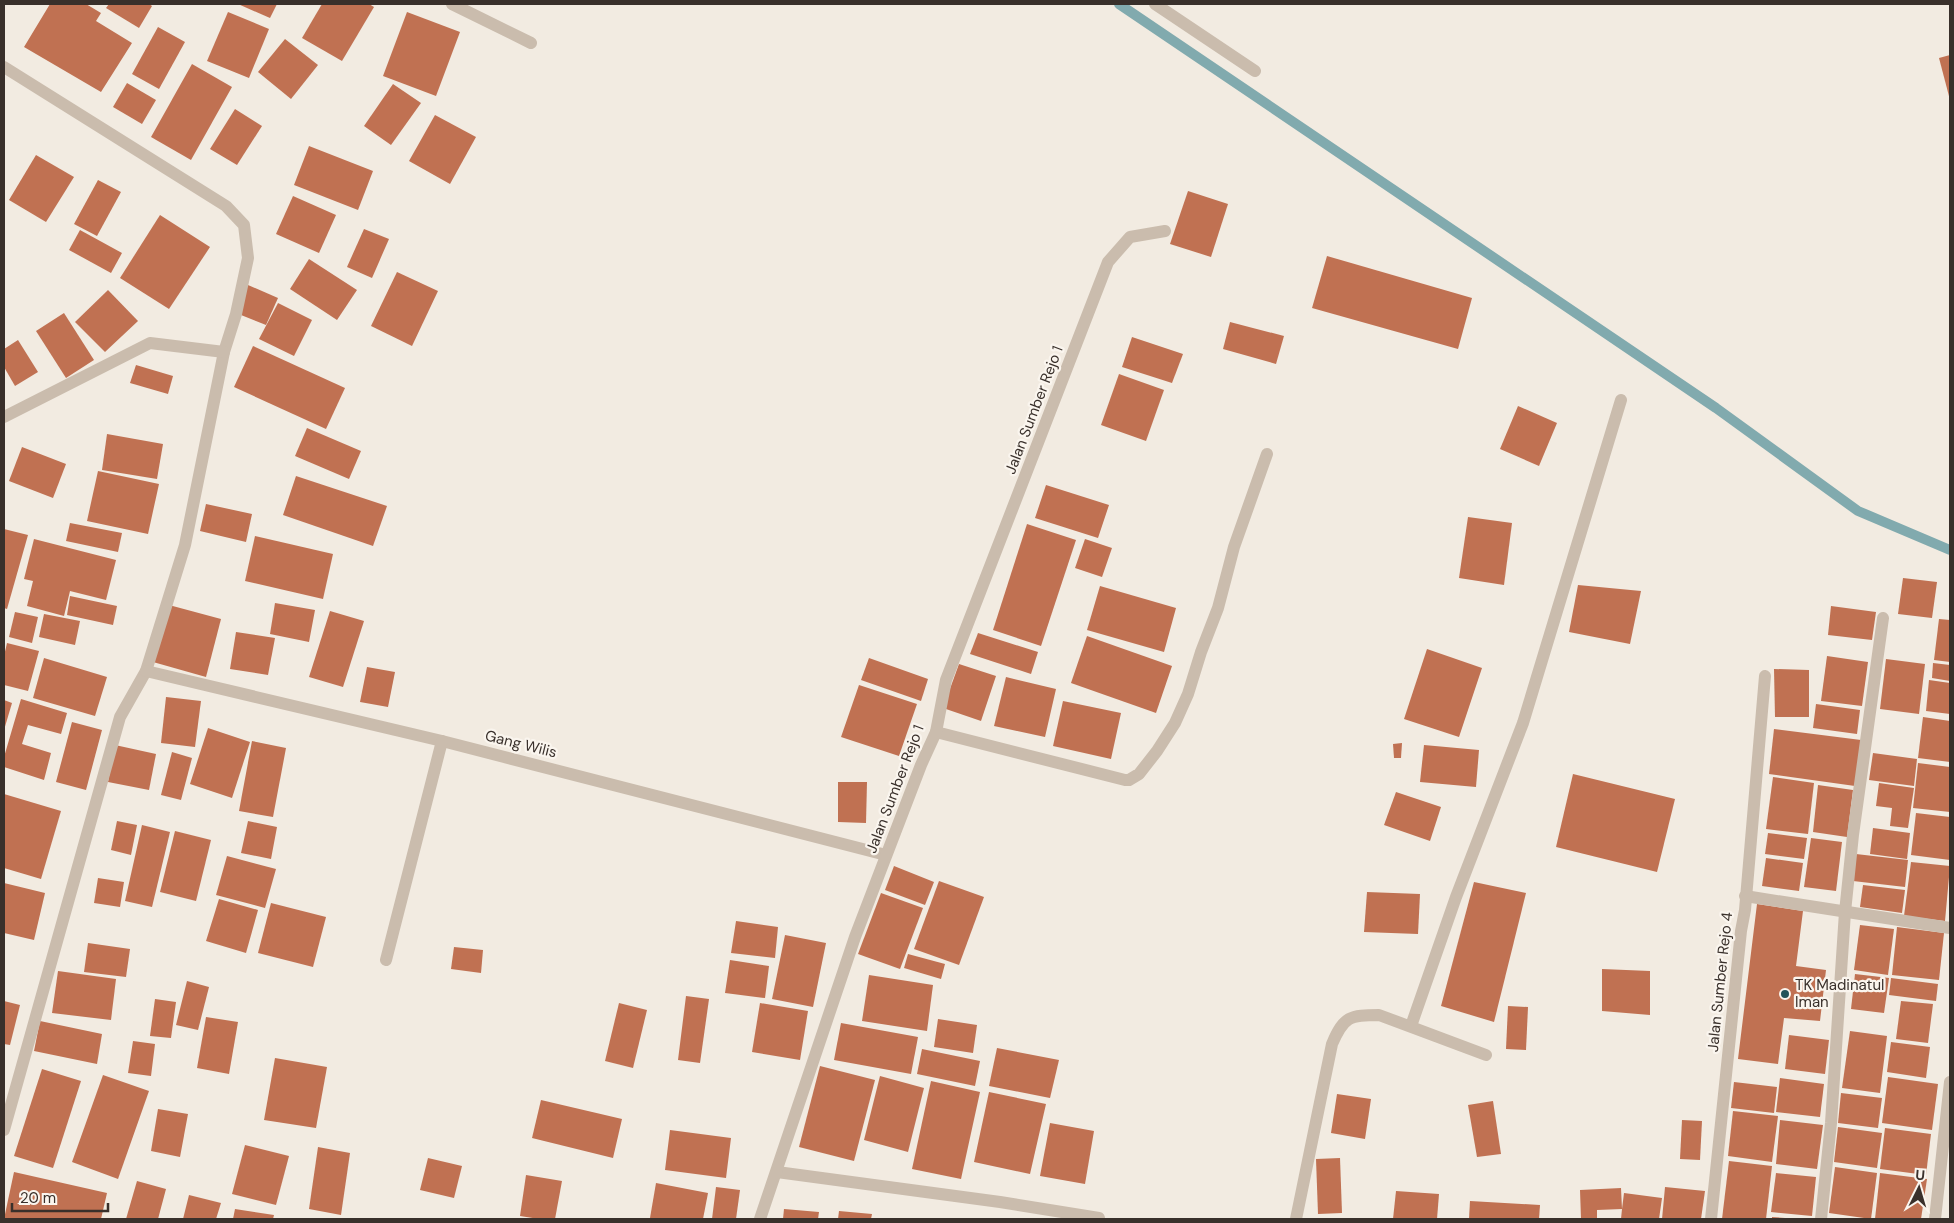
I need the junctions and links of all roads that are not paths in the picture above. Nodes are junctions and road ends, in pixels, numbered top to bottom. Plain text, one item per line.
1 (452, 4) edge
2 (1155, 4) edge
3 (531, 43) dead end
4 (4, 67) edge
5 (1255, 71) dead end
6 (1165, 231) dead end
7 (224, 352) junction
8 (1621, 400) dead end
9 (4, 417) edge
10 (1267, 454) dead end
11 (1883, 618) dead end
12 (146, 671) junction
13 (1765, 676) dead end
14 (936, 732) junction
15 (442, 741) junction
16 (886, 856) junction
17 (1745, 896) junction
18 (1845, 912) junction
19 (1950, 928) edge
20 (386, 960) dead end
21 (1411, 1026) junction
22 (1486, 1055) dead end
23 (1950, 1082) edge
24 (4, 1130) edge
25 (777, 1172) junction
26 (760, 1219) edge
27 (1101, 1219) edge
28 (1296, 1219) edge
29 (1711, 1219) edge
30 (1820, 1219) edge
31 (1935, 1219) edge

1 - 3 street
2 - 5 street
4 - 7 street
6 - 14 street, Jalan Sumber Rejo 1
7 - 9 street
7 - 12 street
8 - 21 street
10 - 14 street
11 - 18 street
12 - 15 street, Gang Wilis
12 - 24 street
13 - 17 street
14 - 16 street, Jalan Sumber Rejo 1
15 - 16 street, Gang Wilis
15 - 20 street
16 - 25 street, Jalan Sumber Rejo 1
17 - 18 street, Jalan Sumber Rejo 4
17 - 29 street, Jalan Sumber Rejo 4
18 - 19 street, Jalan Sumber Rejo 4
18 - 30 street
21 - 22 street
21 - 28 street
23 - 31 street
25 - 26 street, Jalan Sumber Rejo 1
25 - 27 street

